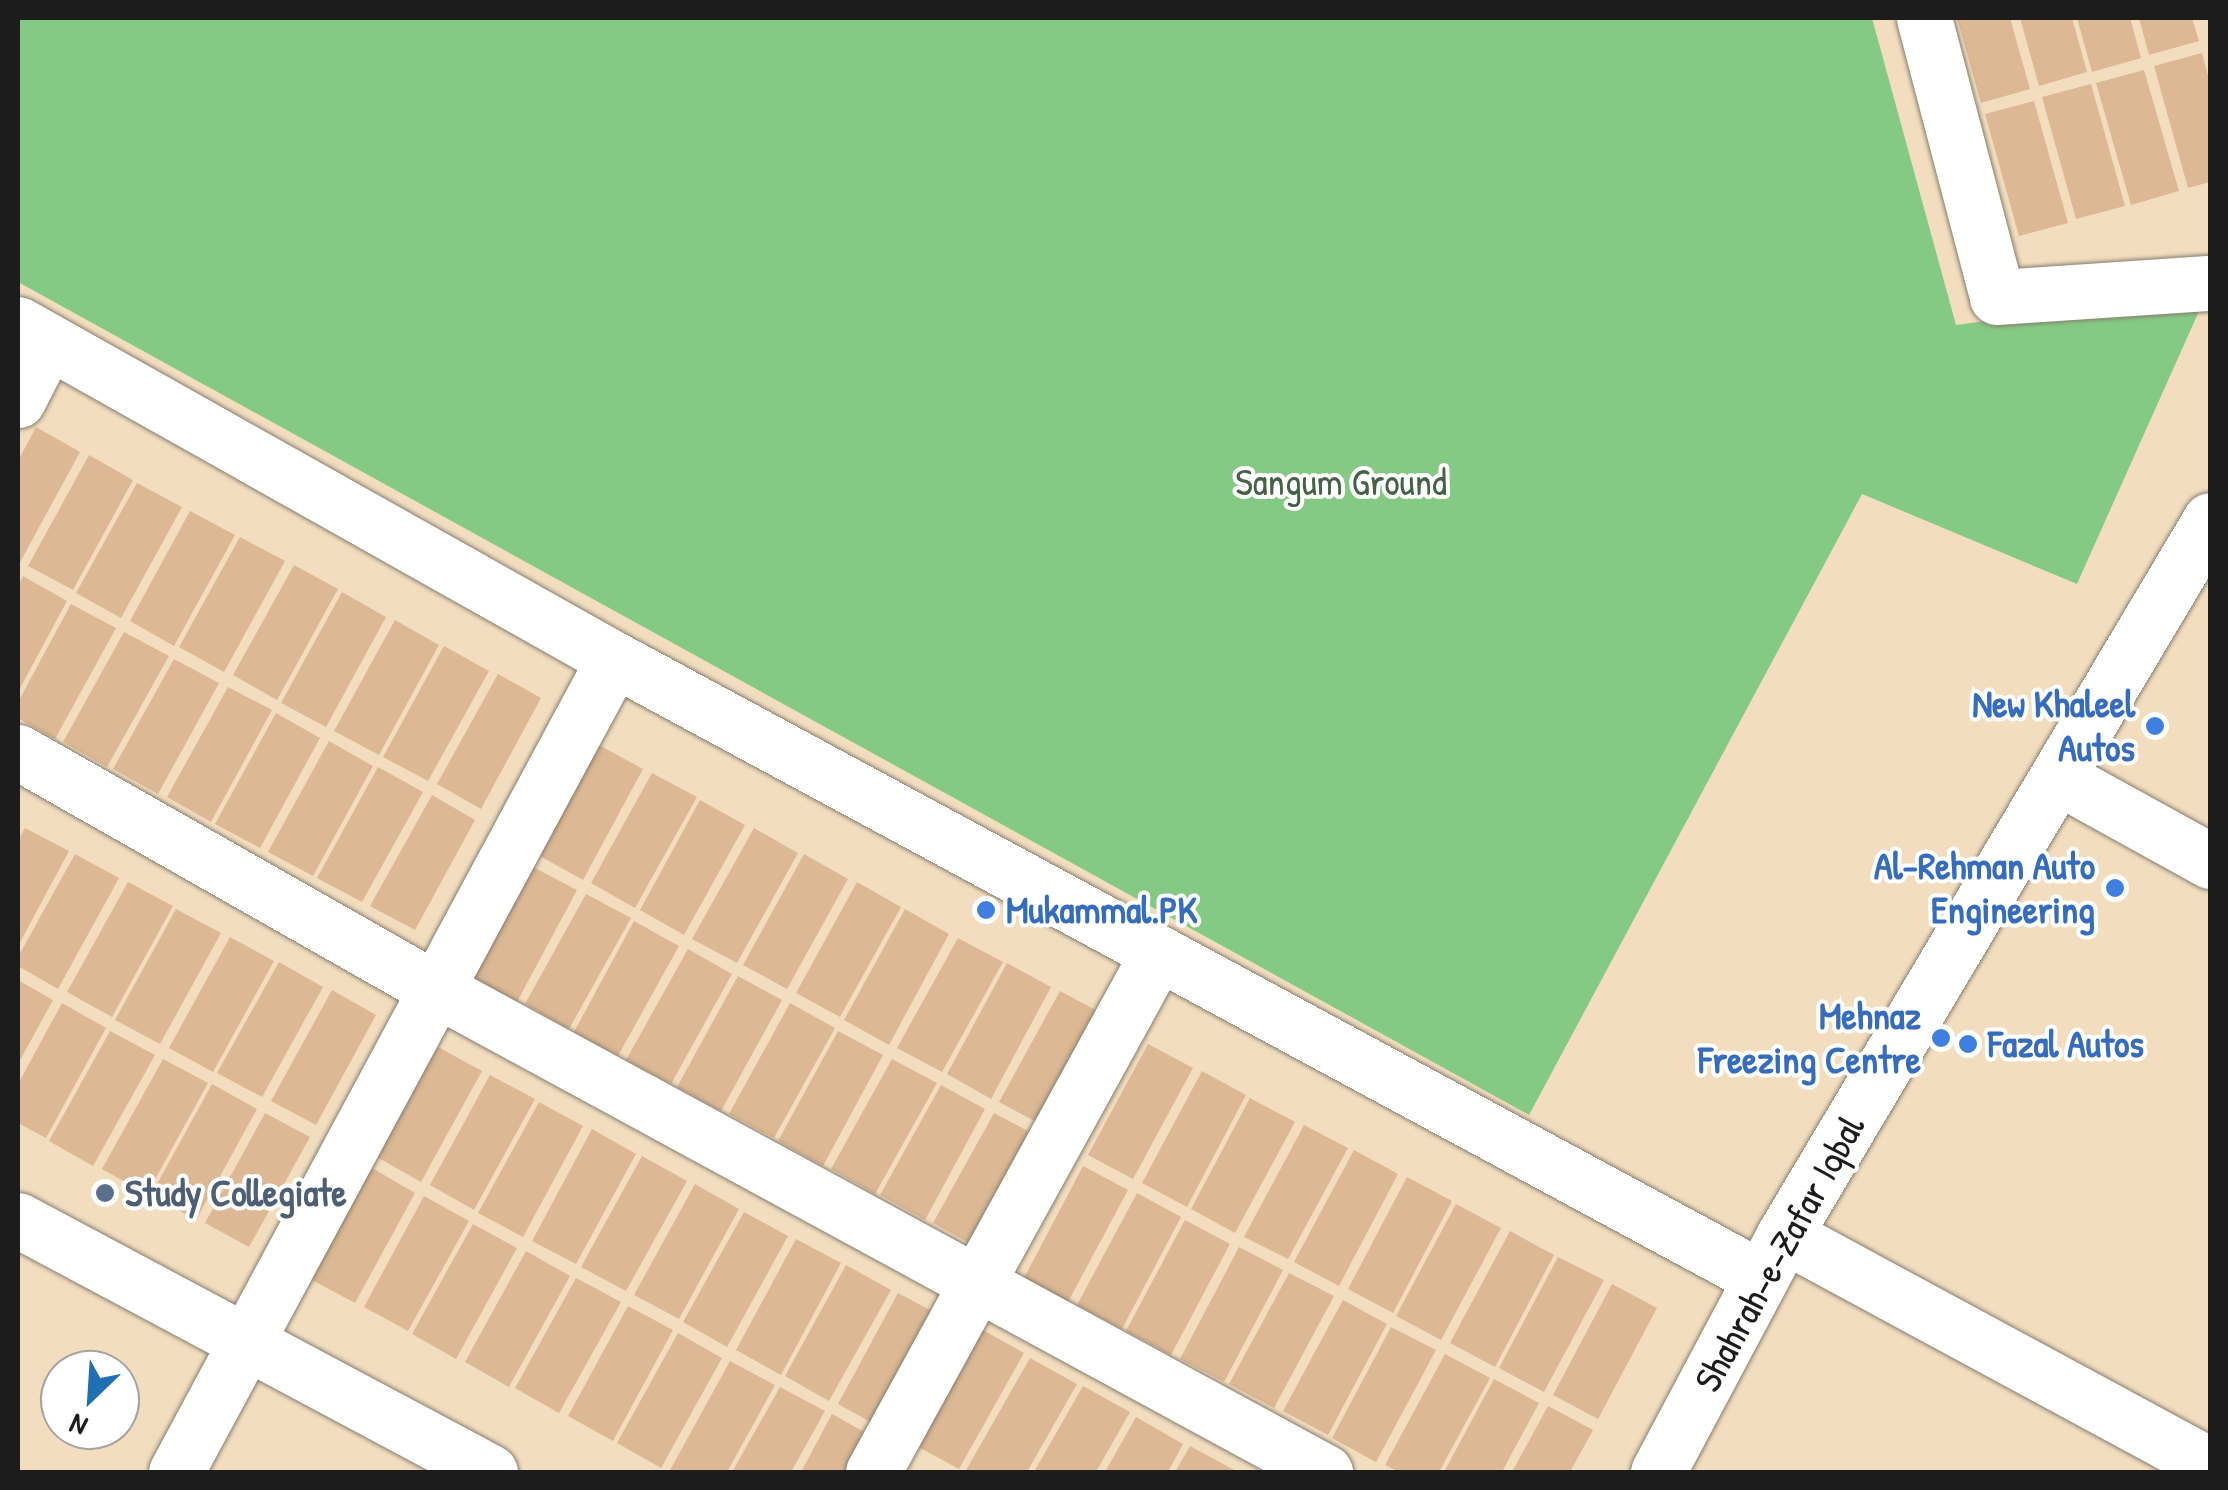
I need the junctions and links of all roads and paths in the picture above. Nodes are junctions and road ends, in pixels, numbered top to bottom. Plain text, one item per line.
1 (1924, 18) edge
2 (2210, 282) edge
3 (33, 333) edge
4 (18, 400) edge
5 (2210, 520) edge
6 (614, 659) junction
7 (18, 752) edge
8 (2058, 777) junction
9 (2210, 861) edge
10 (1158, 953) junction
11 (436, 989) junction
12 (18, 1220) edge
13 (1773, 1256) junction
14 (974, 1285) junction
15 (246, 1342) junction
16 (2210, 1466) edge
17 (176, 1472) edge
18 (490, 1472) edge
19 (873, 1472) edge
20 (1325, 1472) edge
21 (1658, 1472) edge

1 - 2 street
3 - 4 street
3 - 6 street
5 - 8 street, Shahrah-e-Zafar Iqbal
6 - 10 street
6 - 11 street
7 - 11 street
8 - 9 street
8 - 13 street, Shahrah-e-Zafar Iqbal
10 - 13 street
10 - 14 street
11 - 14 street
11 - 15 street
12 - 15 street
13 - 16 street
13 - 21 street, Shahrah-e-Zafar Iqbal
14 - 19 street
14 - 20 street
15 - 17 street
15 - 18 street

